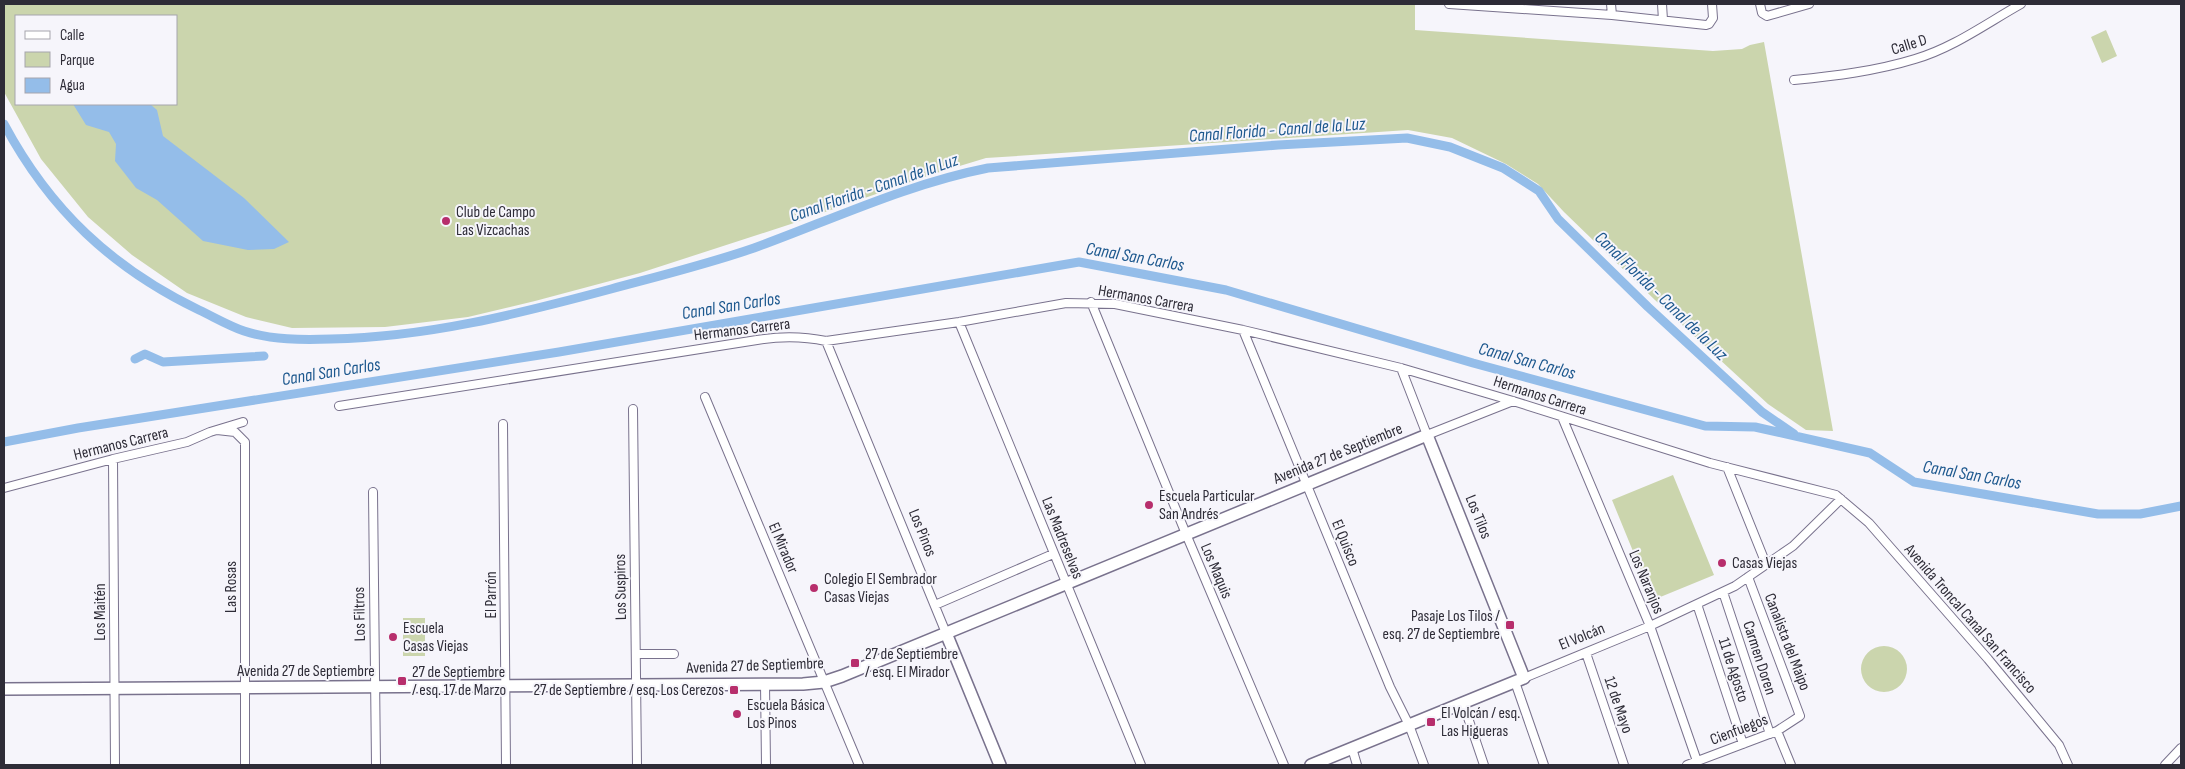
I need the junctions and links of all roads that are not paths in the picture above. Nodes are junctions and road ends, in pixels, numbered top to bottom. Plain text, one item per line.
1 (1449, 4) edge
2 (1611, 4) edge
3 (1662, 4) edge
4 (1712, 4) edge
5 (1760, 4) edge
6 (1809, 4) edge
7 (2021, 4) edge
8 (1612, 16) junction
9 (1662, 20) junction
10 (1794, 80) dead end
11 (1092, 302) junction
12 (959, 322) junction
13 (1243, 330) junction
14 (826, 341) junction
15 (1401, 368) junction
16 (706, 397) dead end
17 (1513, 401) junction
18 (339, 406) dead end
19 (633, 409) dead end
20 (1562, 417) junction
21 (243, 422) dead end
22 (504, 424) dead end
23 (217, 430) junction
24 (1427, 434) junction
25 (113, 459) junction
26 (1727, 467) junction
27 (1306, 484) junction
28 (4, 488) edge
29 (373, 492) dead end
30 (1841, 499) junction
31 (1186, 534) junction
32 (1053, 554) junction
33 (1766, 564) junction
34 (1748, 578) junction
35 (1066, 583) junction
36 (1723, 592) junction
37 (1697, 604) junction
38 (934, 605) junction
39 (1650, 626) junction
40 (946, 633) junction
41 (1586, 653) junction
42 (636, 654) junction
43 (674, 654) dead end
44 (1519, 680) junction
45 (824, 682) junction
46 (765, 684) junction
47 (636, 685) junction
48 (506, 686) junction
49 (375, 687) junction
50 (114, 688) junction
51 (245, 688) junction
52 (4, 689) edge
53 (1463, 704) junction
54 (1800, 716) joint
55 (1410, 725) junction
56 (1773, 732) junction
57 (1743, 744) junction
58 (1352, 748) junction
59 (2181, 748) edge
60 (1693, 764) edge
61 (115, 765) edge
62 (245, 765) edge
63 (376, 765) edge
64 (506, 765) edge
65 (637, 765) edge
66 (766, 765) edge
67 (859, 765) edge
68 (1000, 765) edge
69 (1141, 765) edge
70 (1284, 765) edge
71 (1311, 765) edge
72 (1358, 765) edge
73 (1424, 765) edge
74 (1484, 765) edge
75 (1544, 765) edge
76 (1624, 765) edge
77 (1791, 765) edge
78 (2068, 765) edge
79 (2165, 765) edge

1 - 8 street
2 - 8 street
3 - 9 street
4 - 9 street
5 - 6 street
7 - 10 street, Calle D
8 - 9 street
11 - 12 street, Hermanos Carrera
11 - 13 street, Hermanos Carrera
11 - 31 street, Los Maquis
12 - 14 street, Hermanos Carrera
12 - 32 street, Las Madreselvas
13 - 15 street, Hermanos Carrera
13 - 27 street, El Quisco
14 - 18 street, Hermanos Carrera
14 - 38 street, Los Pinos
15 - 17 street, Hermanos Carrera
15 - 24 street, Los Tilos
16 - 45 street, El Mirador
17 - 20 street, Hermanos Carrera
17 - 24 street, Avenida 27 de Septiembre
19 - 42 street, Los Suspiros
20 - 26 street, Hermanos Carrera
20 - 39 street, Los Naranjos
21 - 23 street, Hermanos Carrera
22 - 48 street, El Parrón
23 - 25 street, Hermanos Carrera
23 - 51 street, Las Rosas
24 - 27 street, Avenida 27 de Septiembre
24 - 44 street, Los Tilos
25 - 28 street, Hermanos Carrera
25 - 50 street, Los Maitén
26 - 30 street, Hermanos Carrera
26 - 33 street
27 - 31 street, Avenida 27 de Septiembre
27 - 55 street, El Quisco
29 - 49 street, Los Filtros
30 - 33 street, El Volcán
30 - 78 street, Avenida Troncal Canal San Francisco
31 - 35 street, Avenida 27 de Septiembre
31 - 70 street, Los Maquis
32 - 35 street, Las Madreselvas
32 - 38 street
33 - 34 street, El Volcán
34 - 36 street, El Volcán
34 - 54 street, Canalista del Maipo
35 - 40 street, Avenida 27 de Septiembre
35 - 69 street, Las Madreselvas
36 - 37 street, El Volcán
36 - 56 street, Carmen Doren
37 - 39 street, El Volcán
37 - 57 street, 11 de Agosto
38 - 40 street, Los Pinos
39 - 41 street, El Volcán
39 - 60 street, Los Naranjos
40 - 45 street, Avenida 27 de Septiembre
40 - 68 street, Los Pinos
41 - 44 street, El Volcán
41 - 76 street, 12 de Mayo
42 - 43 street
42 - 47 street, Los Suspiros
44 - 53 street, El Volcán
44 - 75 street, Los Tilos
45 - 46 street, Avenida 27 de Septiembre
45 - 67 street, El Mirador
46 - 47 street, Avenida 27 de Septiembre
46 - 66 street
47 - 48 street, Avenida 27 de Septiembre
47 - 65 street, Los Suspiros
48 - 49 street, Avenida 27 de Septiembre
48 - 64 street, El Parrón
49 - 51 street, Avenida 27 de Septiembre
49 - 63 street, Los Filtros
50 - 51 street, Avenida 27 de Septiembre
50 - 52 street, Avenida 27 de Septiembre
50 - 61 street, Los Maitén
51 - 62 street, Las Rosas
53 - 55 street, El Volcán
53 - 74 street
54 - 56 street, Cienfuegos
55 - 58 street, El Volcán
55 - 73 street, El Quisco
56 - 57 street, Cienfuegos
56 - 77 street, Carmen Doren
57 - 60 street, Cienfuegos
58 - 71 street, El Volcán
58 - 72 street
59 - 79 street

